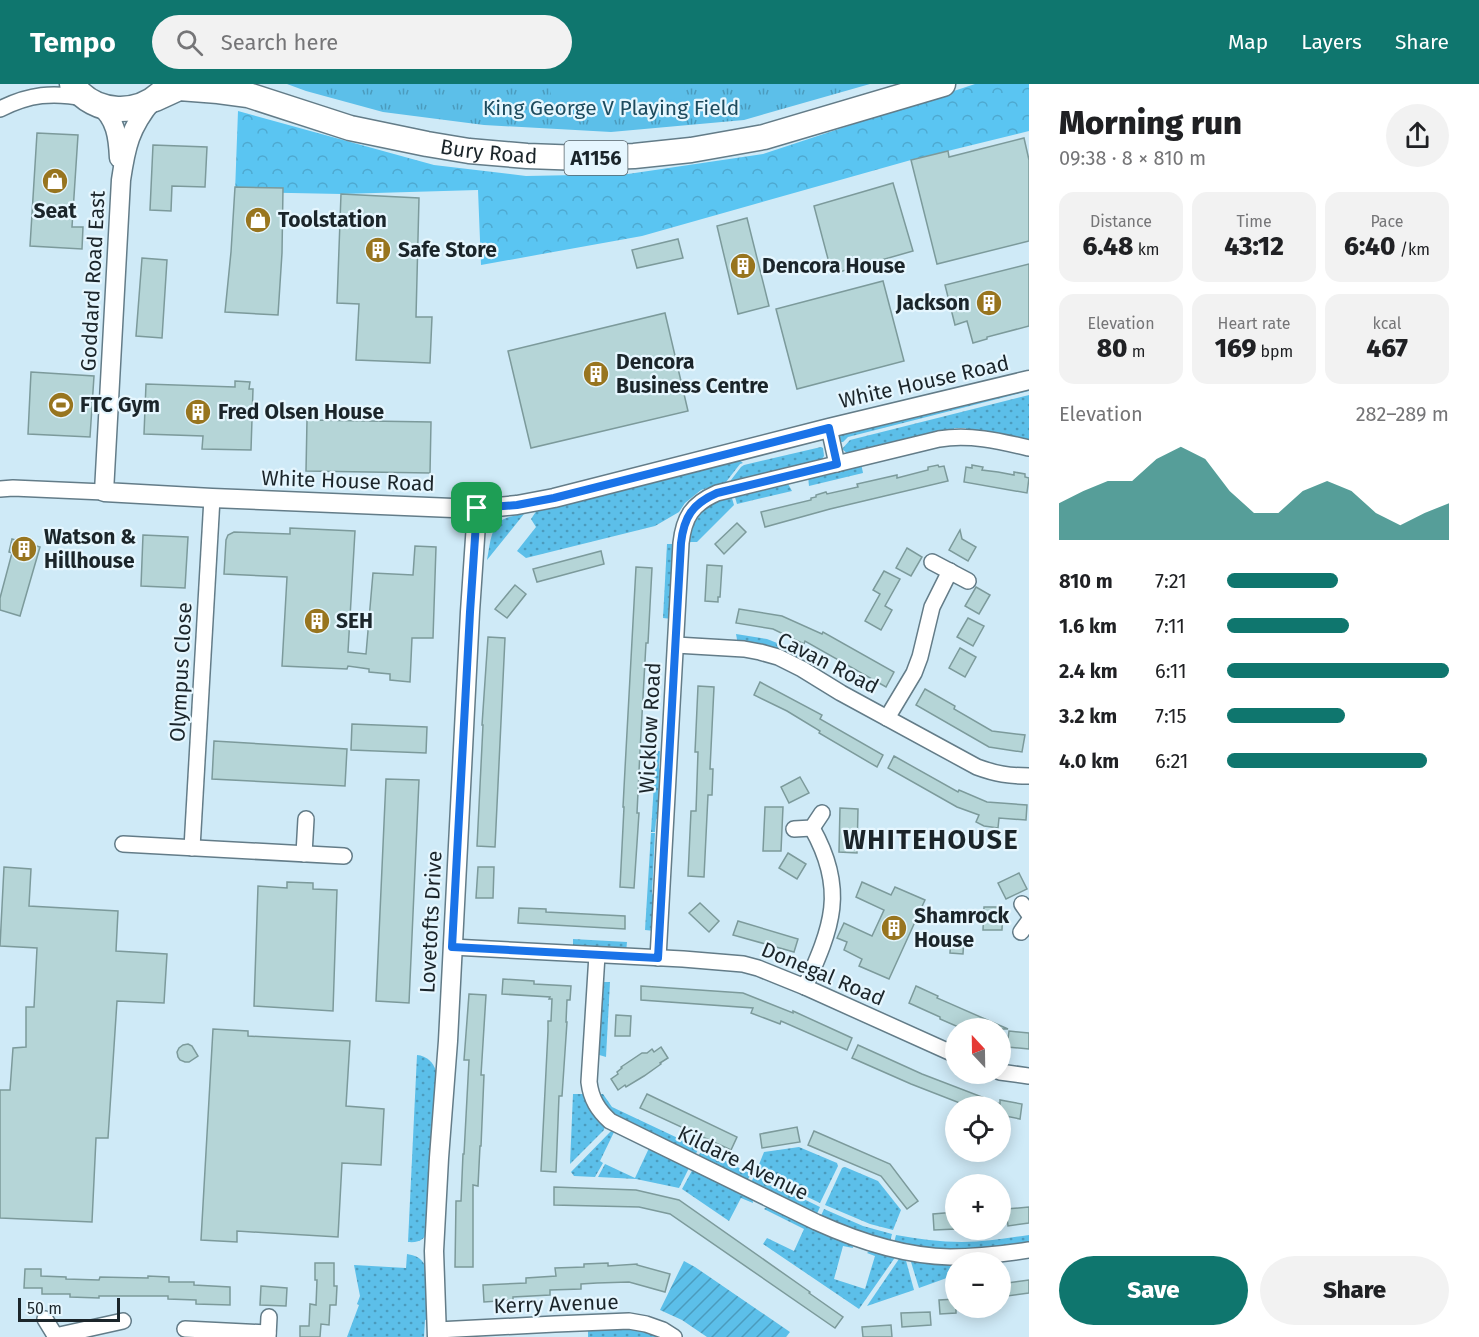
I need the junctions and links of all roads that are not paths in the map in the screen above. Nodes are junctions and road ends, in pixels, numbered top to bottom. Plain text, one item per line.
1 (35, 84) edge
2 (943, 84) edge
3 (245, 88) edge
4 (159, 94) edge
5 (86, 96) edge
6 (18, 100) junction
7 (0, 109) edge
8 (121, 180) junction
9 (1029, 381) edge
10 (829, 428) junction
11 (1029, 448) edge
12 (837, 464) junction
13 (0, 489) edge
14 (104, 492) junction
15 (212, 498) junction
16 (477, 508) junction
17 (932, 562) dead end
18 (950, 572) junction
19 (968, 581) dead end
20 (676, 645) junction
21 (888, 718) junction
22 (1029, 776) edge
23 (822, 813) dead end
24 (306, 819) dead end
25 (812, 828) junction
26 (794, 829) dead end
27 (123, 844) dead end
28 (192, 848) junction
29 (304, 854) junction
30 (344, 856) dead end
31 (452, 947) junction
32 (597, 955) junction
33 (658, 958) junction
34 (805, 987) junction
35 (945, 1050) edge
36 (1011, 1074) edge
37 (1029, 1076) edge
38 (1029, 1251) edge
39 (269, 1317) dead end
40 (45, 1319) dead end
41 (123, 1321) dead end
42 (185, 1329) dead end
43 (555, 1330) edge
44 (437, 1334) edge
45 (268, 1335) edge
46 (56, 1337) edge
47 (674, 1337) edge

1 - 6 street
2 - 3 main road, Bury Road / A1156
3 - 4 main road, Bury Road
4 - 5 main road, Bury Road
4 - 8 street, Goddard Road East
5 - 6 street
5 - 8 street, Goddard Road East
6 - 7 street
8 - 14 street, Goddard Road East
9 - 10 street, White House Road
10 - 12 street, White House Road
10 - 16 street, White House Road
11 - 12 street
12 - 20 street, Wicklow Road
13 - 14 street, White House Road
14 - 15 street, White House Road
15 - 16 street, White House Road
15 - 28 street, Olympus Close
16 - 31 street, Lovetofts Drive
17 - 18 street
18 - 19 street
18 - 21 street, Cavan Road
20 - 21 street, Cavan Road
20 - 33 street, Wicklow Road
21 - 22 street, Cavan Road
23 - 25 street
24 - 29 street
25 - 26 street
25 - 34 street
27 - 28 street
28 - 29 street
29 - 30 street
31 - 32 street, Donegal Road
31 - 44 street, Lovetofts Drive
32 - 33 street, Donegal Road
32 - 38 street, Kildare Avenue
33 - 34 street, Donegal Road
34 - 35 street, Donegal Road
36 - 37 street
39 - 45 street
40 - 46 street
41 - 46 street
42 - 45 street
43 - 44 street, Kerry Avenue
43 - 47 street, Kerry Avenue

